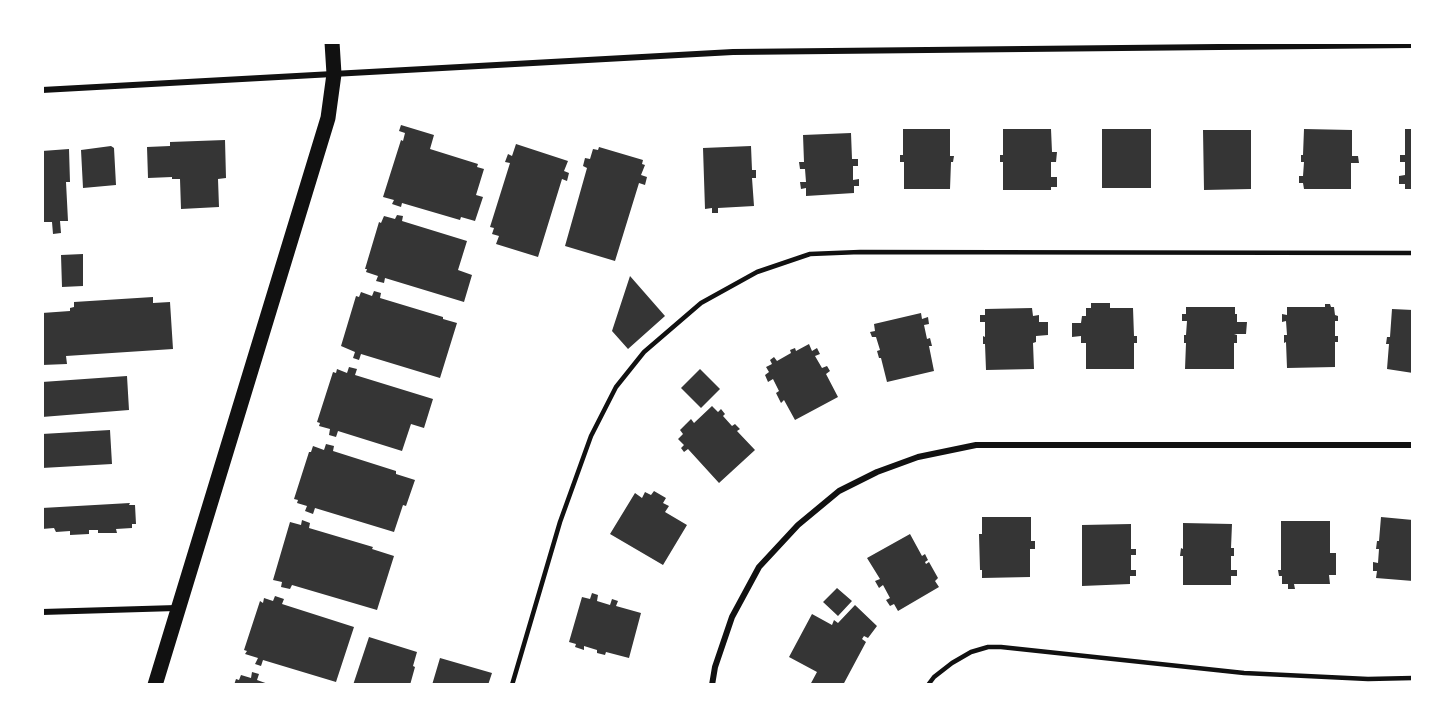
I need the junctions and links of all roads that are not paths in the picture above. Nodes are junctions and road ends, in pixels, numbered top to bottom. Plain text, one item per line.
1 (332, 42) edge
2 (733, 42) edge
3 (1413, 45) edge
4 (733, 52) junction
5 (334, 74) junction
6 (42, 90) edge
7 (1413, 252) edge
8 (1413, 446) edge
9 (179, 608) junction
10 (42, 612) edge
11 (1413, 678) edge
12 (155, 685) edge
13 (512, 685) edge
14 (712, 685) edge
15 (928, 685) edge

1 - 5 main road
2 - 4 street
3 - 4 street
4 - 5 street
5 - 6 street
5 - 9 main road
7 - 13 lane
8 - 14 street
9 - 10 street
9 - 12 main road
11 - 15 lane

